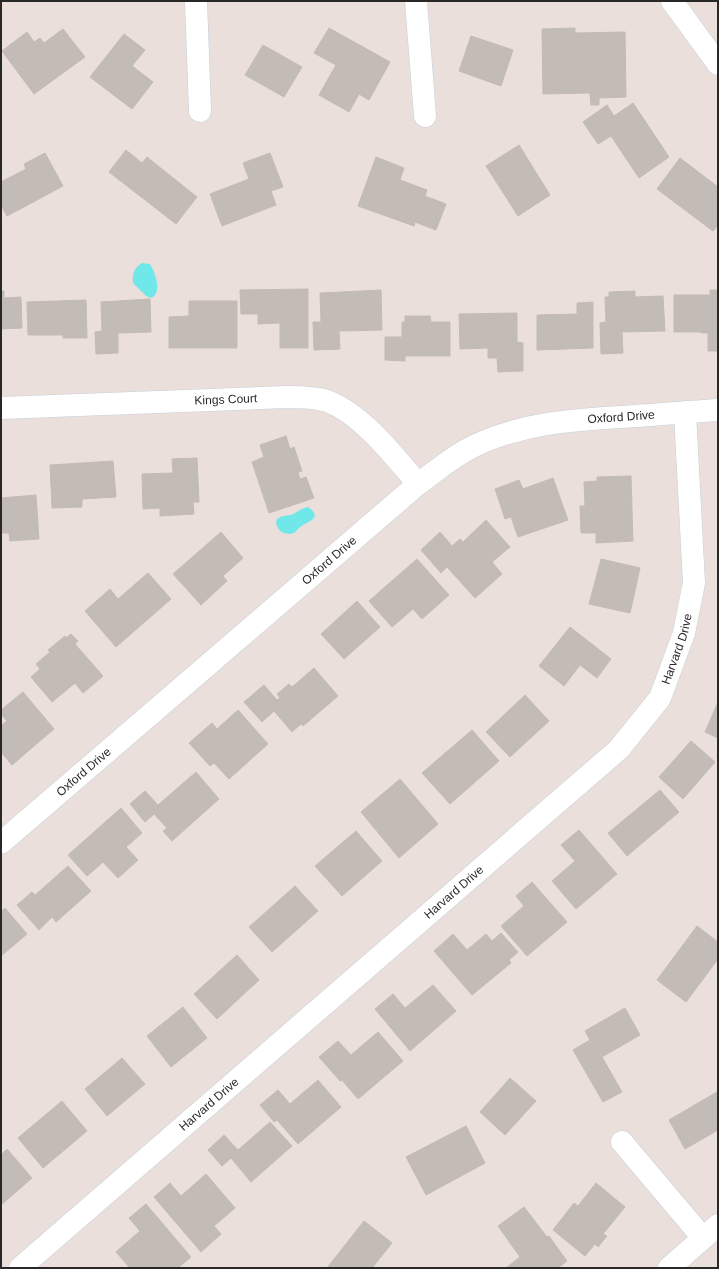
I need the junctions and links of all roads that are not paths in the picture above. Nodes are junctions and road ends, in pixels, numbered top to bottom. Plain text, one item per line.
1 (196, 1) edge
2 (416, 1) edge
3 (672, 1) edge
4 (718, 64) edge
5 (200, 111) dead end
6 (425, 116) dead end
7 (1, 408) edge
8 (718, 410) edge
9 (685, 412) junction
10 (418, 484) junction
11 (1, 843) edge
12 (622, 1142) dead end
13 (710, 1232) edge
14 (20, 1268) edge
15 (669, 1268) edge

1 - 5 street
2 - 6 street
3 - 4 street
7 - 10 street, Kings Court
8 - 9 street, Oxford Drive
9 - 10 street, Oxford Drive
9 - 14 street, Harvard Drive
10 - 11 street, Oxford Drive
12 - 13 street
13 - 15 street

